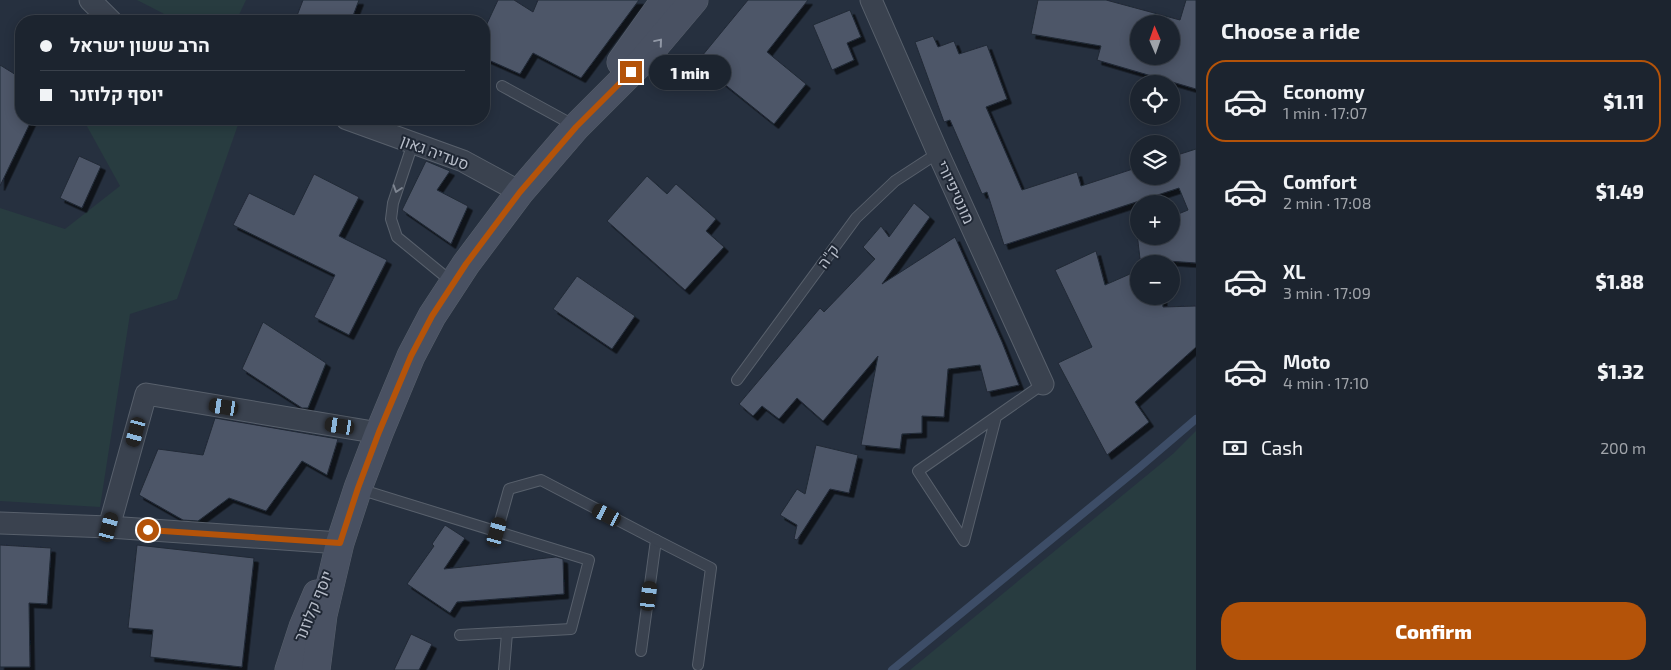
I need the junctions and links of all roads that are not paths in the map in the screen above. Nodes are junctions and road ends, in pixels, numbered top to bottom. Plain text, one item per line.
1 (90, 0) edge
2 (665, 0) edge
3 (694, 0) edge
4 (871, 0) edge
5 (105, 15) edge
6 (502, 86) dead end
7 (364, 125) edge
8 (576, 127) junction
9 (413, 143) junction
10 (938, 152) junction
11 (520, 192) junction
12 (453, 283) junction
13 (737, 380) dead end
14 (1043, 384) joint
15 (996, 417) junction
16 (379, 432) junction
17 (358, 488) junction
18 (0, 523) edge
19 (109, 527) junction
20 (497, 532) junction
21 (656, 540) junction
22 (340, 543) junction
23 (507, 633) junction
24 (460, 635) dead end
25 (641, 651) dead end
26 (698, 664) dead end
27 (289, 670) edge
28 (316, 670) edge
29 (504, 670) edge

1 - 5 street
2 - 8 main road, יוסף קלוזנר
8 -> 3 main road, יוסף קלוזנר
4 - 10 street, מונטיפיורי
6 - 8 lane
7 - 9 street, סעדיה גאון
8 - 11 main road, יוסף קלוזנר
9 - 11 street, סעדיה גאון
9 -> 12 lane
10 - 13 lane, ק"ה
10 - 14 street, מונטיפיורי
11 - 12 main road, יוסף קלוזנר
12 - 16 main road, יוסף קלוזנר
14 - 15 lane
15 - 15 lane
16 - 17 main road, יוסף קלוזנר
16 - 19 street
17 - 20 lane
17 - 22 main road, יוסף קלוזנר
18 - 19 street
19 - 22 street
20 - 21 lane
20 - 23 lane
21 - 25 lane
21 - 26 lane
22 - 27 main road, יוסף קלוזנר
22 - 28 main road, יוסף קלוזנר
23 - 24 lane
23 - 29 lane

